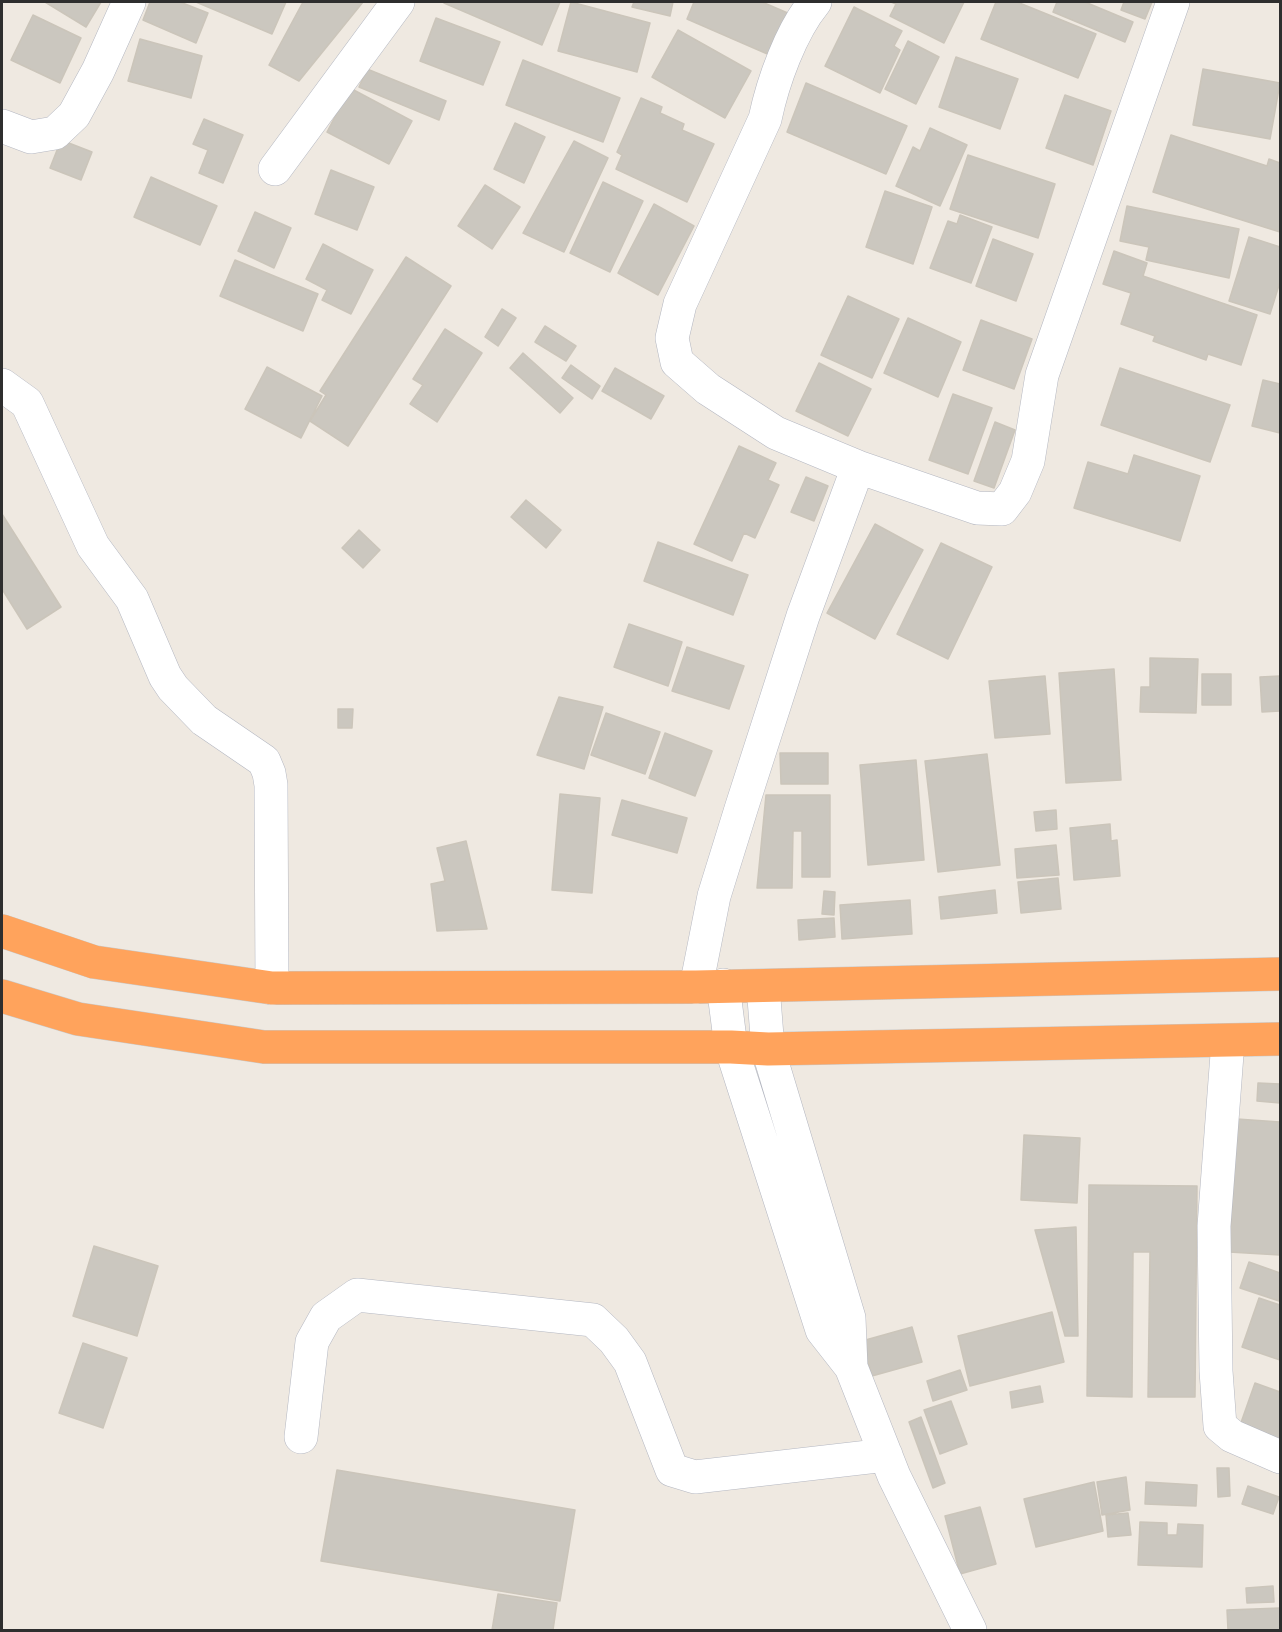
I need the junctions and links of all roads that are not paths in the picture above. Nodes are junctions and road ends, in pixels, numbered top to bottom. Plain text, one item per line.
1 (129, 2) edge
2 (398, 2) edge
3 (815, 2) edge
4 (1173, 2) edge
5 (2, 126) edge
6 (275, 169) dead end
7 (2, 385) edge
8 (858, 467) junction
9 (2, 931) edge
10 (1281, 974) edge
11 (709, 986) junction
12 (763, 986) junction
13 (272, 988) junction
14 (2, 996) edge
15 (1281, 1039) edge
16 (1228, 1041) junction
17 (731, 1047) junction
18 (768, 1049) junction
19 (851, 1367) junction
20 (301, 1437) dead end
21 (886, 1455) junction
22 (1281, 1457) edge
23 (970, 1630) edge

1 - 5 street
2 - 6 street
3 - 8 street
4 - 8 street
7 - 13 street
8 - 11 street
9 - 13 highway
10 - 12 highway
11 - 12 highway
11 - 13 highway
11 - 17 street
12 - 18 street
14 - 17 highway
15 - 16 highway
16 - 18 highway
16 - 22 street
17 - 18 highway
17 - 19 street
18 - 19 street
19 - 21 street
20 - 21 street
21 - 23 street

